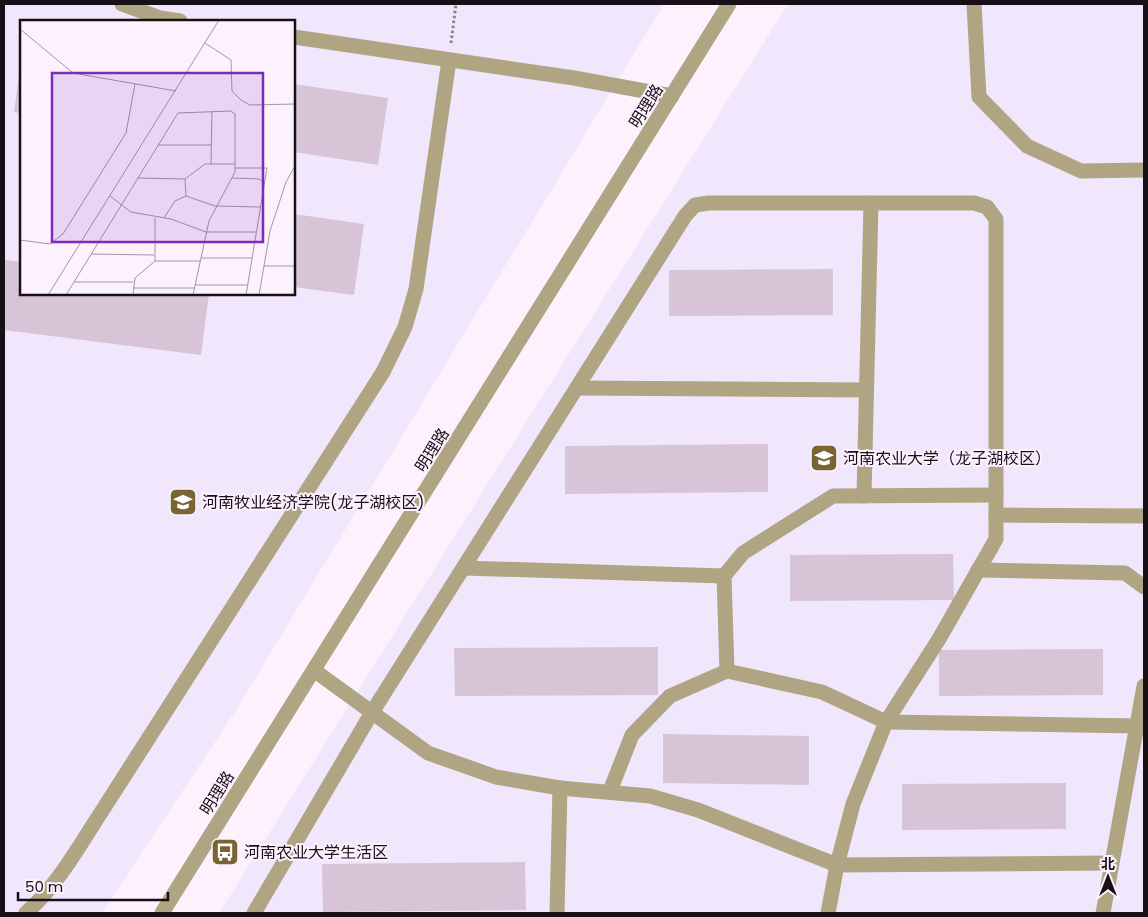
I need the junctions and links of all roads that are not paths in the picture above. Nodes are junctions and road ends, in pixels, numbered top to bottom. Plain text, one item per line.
1 (122, 4) edge
2 (729, 4) edge
3 (974, 4) edge
4 (173, 20) edge
5 (295, 37) edge
6 (449, 60) junction
7 (672, 96) junction
8 (1144, 170) edge
9 (871, 203) junction
10 (577, 388) junction
11 (866, 390) junction
12 (996, 495) junction
13 (864, 496) junction
14 (996, 515) junction
15 (1144, 516) edge
16 (464, 568) junction
17 (978, 570) junction
18 (724, 576) junction
19 (1144, 587) edge
20 (314, 671) junction
21 (727, 671) junction
22 (1144, 686) edge
23 (371, 714) junction
24 (886, 722) junction
25 (1138, 726) junction
26 (560, 788) junction
27 (610, 791) junction
28 (1111, 863) junction
29 (837, 865) junction
30 (26, 913) edge
31 (162, 913) edge
32 (254, 913) edge
33 (557, 913) edge
34 (828, 913) edge
35 (1103, 913) edge

1 - 4 street
2 - 7 street, 明理路
3 - 8 street
5 - 6 street
6 - 7 street
6 - 30 street
7 - 20 street, 明理路
9 - 10 street
9 - 11 street
9 - 12 street
10 - 11 street
10 - 16 street
11 - 13 street
12 - 13 street
12 - 14 street
13 - 18 street
14 - 15 street
14 - 17 street
16 - 18 street
16 - 23 street
17 - 19 street
17 - 24 street
18 - 21 street
20 - 23 street
20 - 31 street, 明理路
21 - 24 street
21 - 27 street
22 - 25 street
23 - 26 street
23 - 32 street
24 - 25 street
24 - 29 street
25 - 28 street
26 - 27 street
26 - 33 street
27 - 29 street
28 - 29 street
28 - 35 street
29 - 34 street

